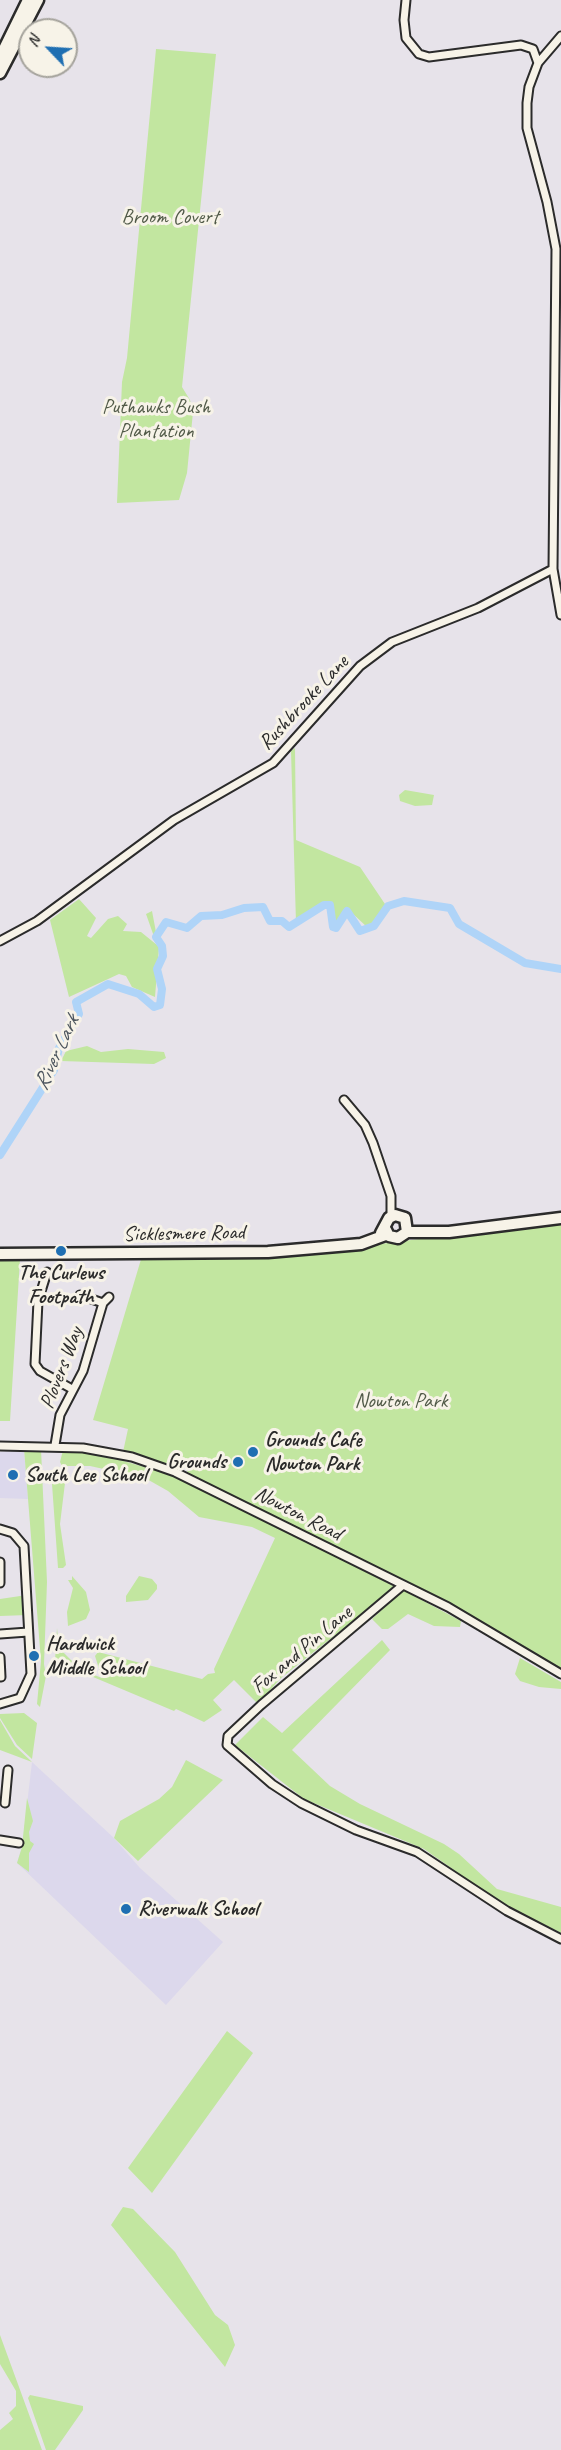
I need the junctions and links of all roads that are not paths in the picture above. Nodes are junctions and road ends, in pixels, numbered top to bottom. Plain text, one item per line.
1 (28, 0) edge
2 (38, 0) edge
3 (406, 0) edge
4 (561, 36) edge
5 (0, 57) edge
6 (538, 63) junction
7 (0, 73) edge
8 (554, 569) junction
9 (561, 615) edge
10 (0, 941) edge
11 (344, 1100) dead end
12 (394, 1213) junction
13 (561, 1218) edge
14 (408, 1228) junction
15 (386, 1231) junction
16 (0, 1254) edge
17 (45, 1273) dead end
18 (80, 1296) dead end
19 (72, 1389) junction
20 (55, 1445) junction
21 (0, 1446) edge
22 (0, 1528) edge
23 (0, 1562) edge
24 (0, 1583) edge
25 (403, 1585) junction
26 (28, 1632) junction
27 (0, 1634) edge
28 (0, 1657) edge
29 (561, 1674) edge
30 (0, 1677) edge
31 (0, 1704) edge
32 (8, 1770) dead end
33 (3, 1799) edge
34 (0, 1840) edge
35 (19, 1843) dead end
36 (561, 1939) edge

1 - 5 highway
2 - 7 highway
3 - 6 street
4 - 6 street
6 - 8 street
8 - 9 street
8 - 10 street, Rushbrooke Lane
11 - 12 street
12 - 14 highway
12 - 15 highway
13 - 14 highway, Sicklesmere Road
14 - 15 highway, Sicklesmere Road
15 - 16 highway, Sicklesmere Road
17 - 19 street
18 - 19 street, Plovers Way
19 - 20 street, Plovers Way
20 - 21 street, Nowton Road
20 - 25 street, Nowton Road
22 - 26 street
23 - 24 street
25 - 29 street, Nowton Road
25 - 36 street, Fox and Pin Lane
26 - 27 street
26 - 31 street
28 - 30 street
32 - 33 street
34 - 35 street

